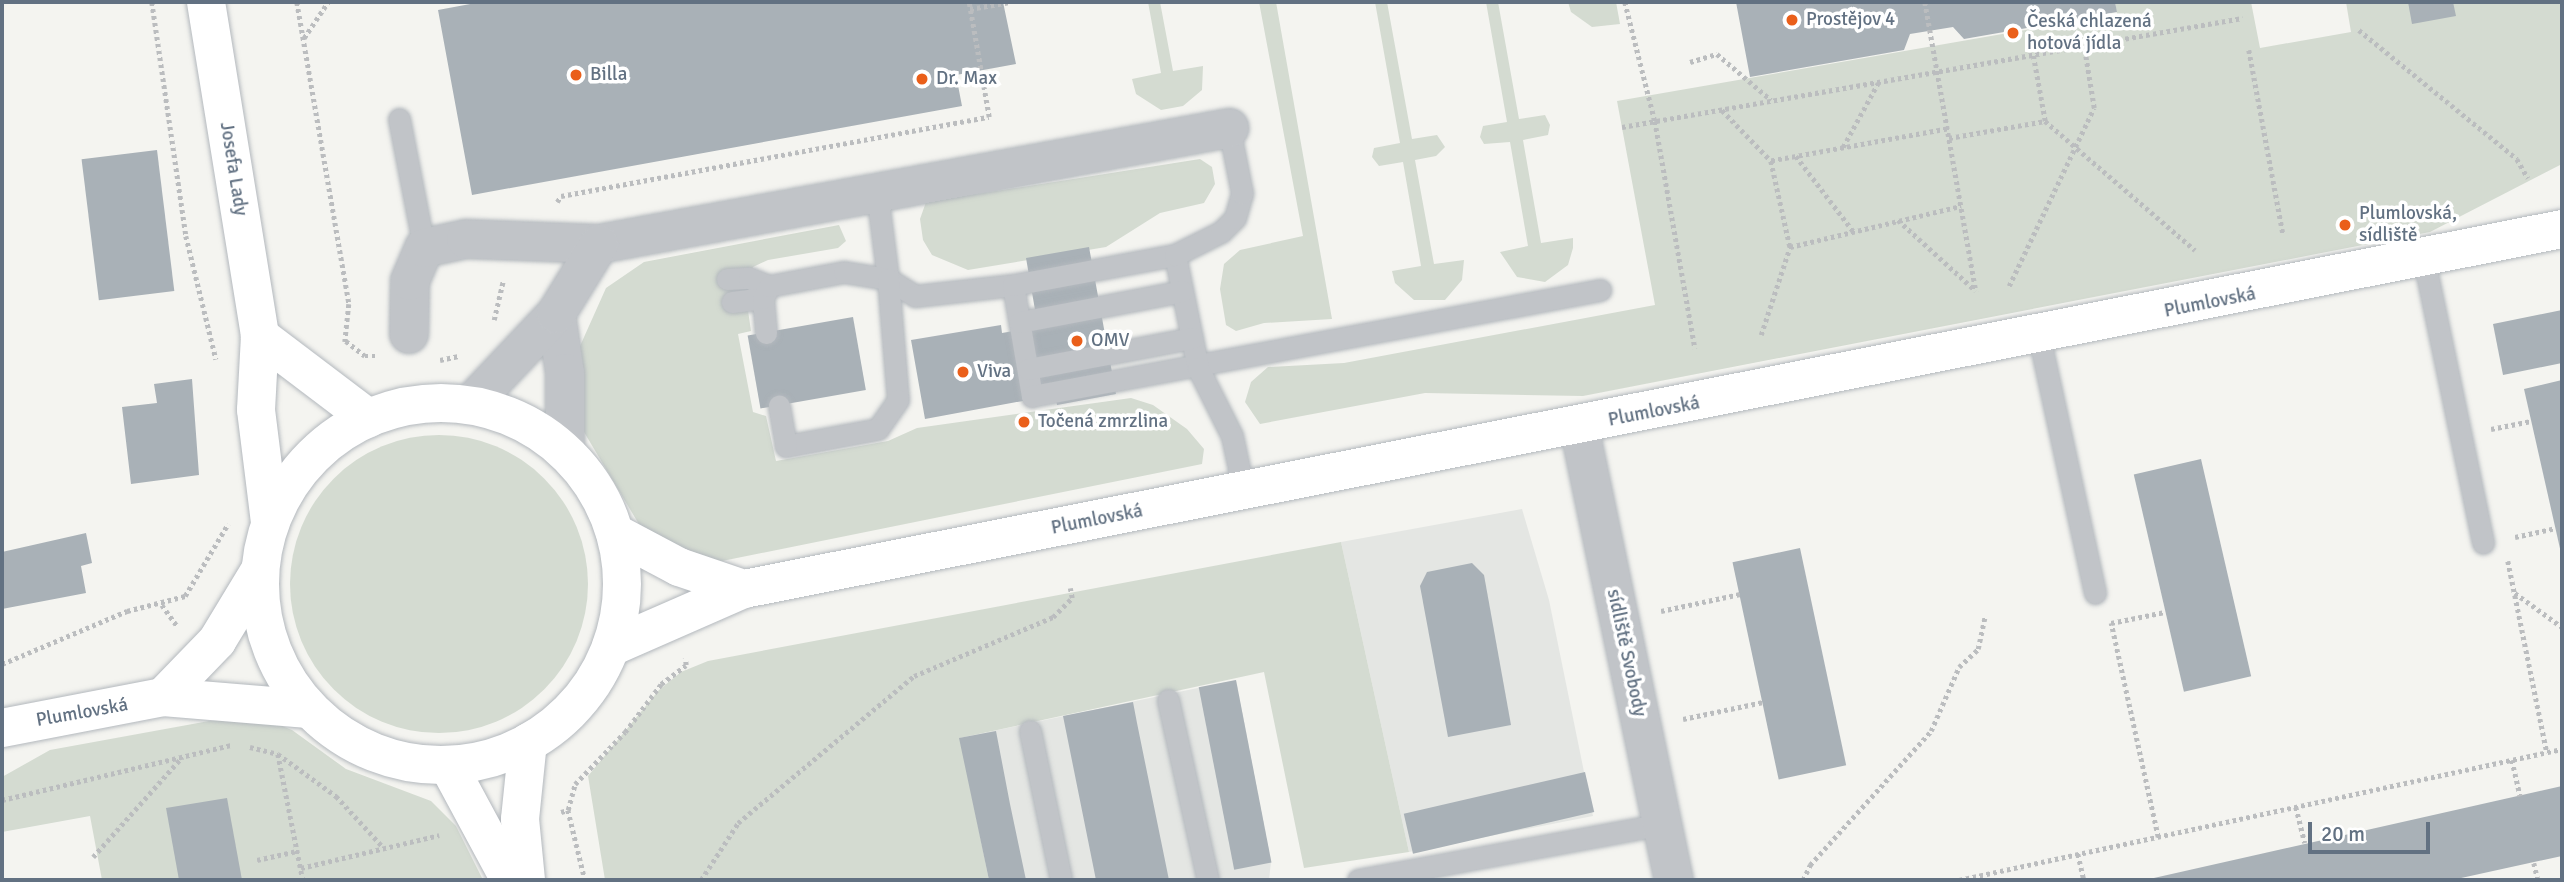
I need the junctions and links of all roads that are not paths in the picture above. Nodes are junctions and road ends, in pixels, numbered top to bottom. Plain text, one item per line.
1 (206, 2) edge
2 (399, 119) dead end
3 (1229, 128) joint
4 (877, 192) junction
5 (2562, 229) edge
6 (599, 244) junction
7 (424, 248) junction
8 (1175, 255) junction
9 (2424, 260) junction
10 (727, 279) dead end
11 (888, 279) junction
12 (1013, 285) junction
13 (1182, 290) junction
14 (1600, 290) dead end
15 (766, 293) junction
16 (732, 302) dead end
17 (556, 314) junction
18 (1020, 322) junction
19 (766, 333) dead end
20 (409, 334) dead end
21 (260, 336) junction
22 (2039, 336) junction
23 (1192, 338) junction
24 (1198, 368) junction
25 (1028, 369) junction
26 (470, 405) junction
27 (779, 406) dead end
28 (369, 418) junction
29 (1579, 426) junction
30 (565, 452) junction
31 (1244, 492) junction
32 (253, 517) junction
33 (615, 533) junction
34 (2493, 541) road end
35 (260, 570) junction
36 (744, 589) junction
37 (2095, 593) dead end
38 (611, 647) junction
39 (163, 697) junction
40 (1168, 700) dead end
41 (309, 709) junction
42 (2, 728) edge
43 (1030, 731) dead end
44 (528, 742) junction
45 (448, 765) junction
46 (1662, 824) junction
47 (510, 880) edge
48 (526, 880) edge
49 (1060, 880) edge
50 (1208, 880) edge
51 (1358, 880) edge
52 (1674, 880) edge

1 - 21 main road, Josefa Lady
2 - 7 lane
3 - 4 street
3 - 8 lane
4 - 6 street
4 - 11 lane
5 - 9 main road, Plumlovská
6 - 7 street
6 - 17 street
7 - 20 street
8 - 12 lane
8 - 13 lane
9 - 22 main road, Plumlovská
9 - 34 lane
10 - 15 lane
11 - 12 lane
11 - 15 lane
11 - 27 lane
12 - 18 lane
13 - 18 lane
13 - 23 lane
14 - 24 lane
15 - 16 lane
15 - 19 lane
17 - 26 street
17 - 30 street
18 - 25 lane
21 - 28 main road
21 - 32 main road, Josefa Lady
22 - 29 main road, Plumlovská
22 - 37 lane
23 - 24 lane
23 - 25 lane
24 - 25 lane
24 - 31 lane
26 - 28 main road
26 - 30 main road
28 - 32 main road
29 - 31 main road, Plumlovská
29 - 46 street, sídliště Svobody
30 - 33 main road
31 - 36 main road, Plumlovská
32 - 35 main road
33 - 36 main road
33 - 38 main road
35 - 39 main road
35 - 41 main road
36 - 38 main road, Plumlovská
38 - 44 main road
39 - 41 main road, Plumlovská
39 - 42 main road, Plumlovská
40 - 50 lane
41 - 45 main road
43 - 49 lane
44 - 45 main road
44 - 48 main road
45 - 47 main road
46 - 51 lane
46 - 52 street, sídliště Svobody

